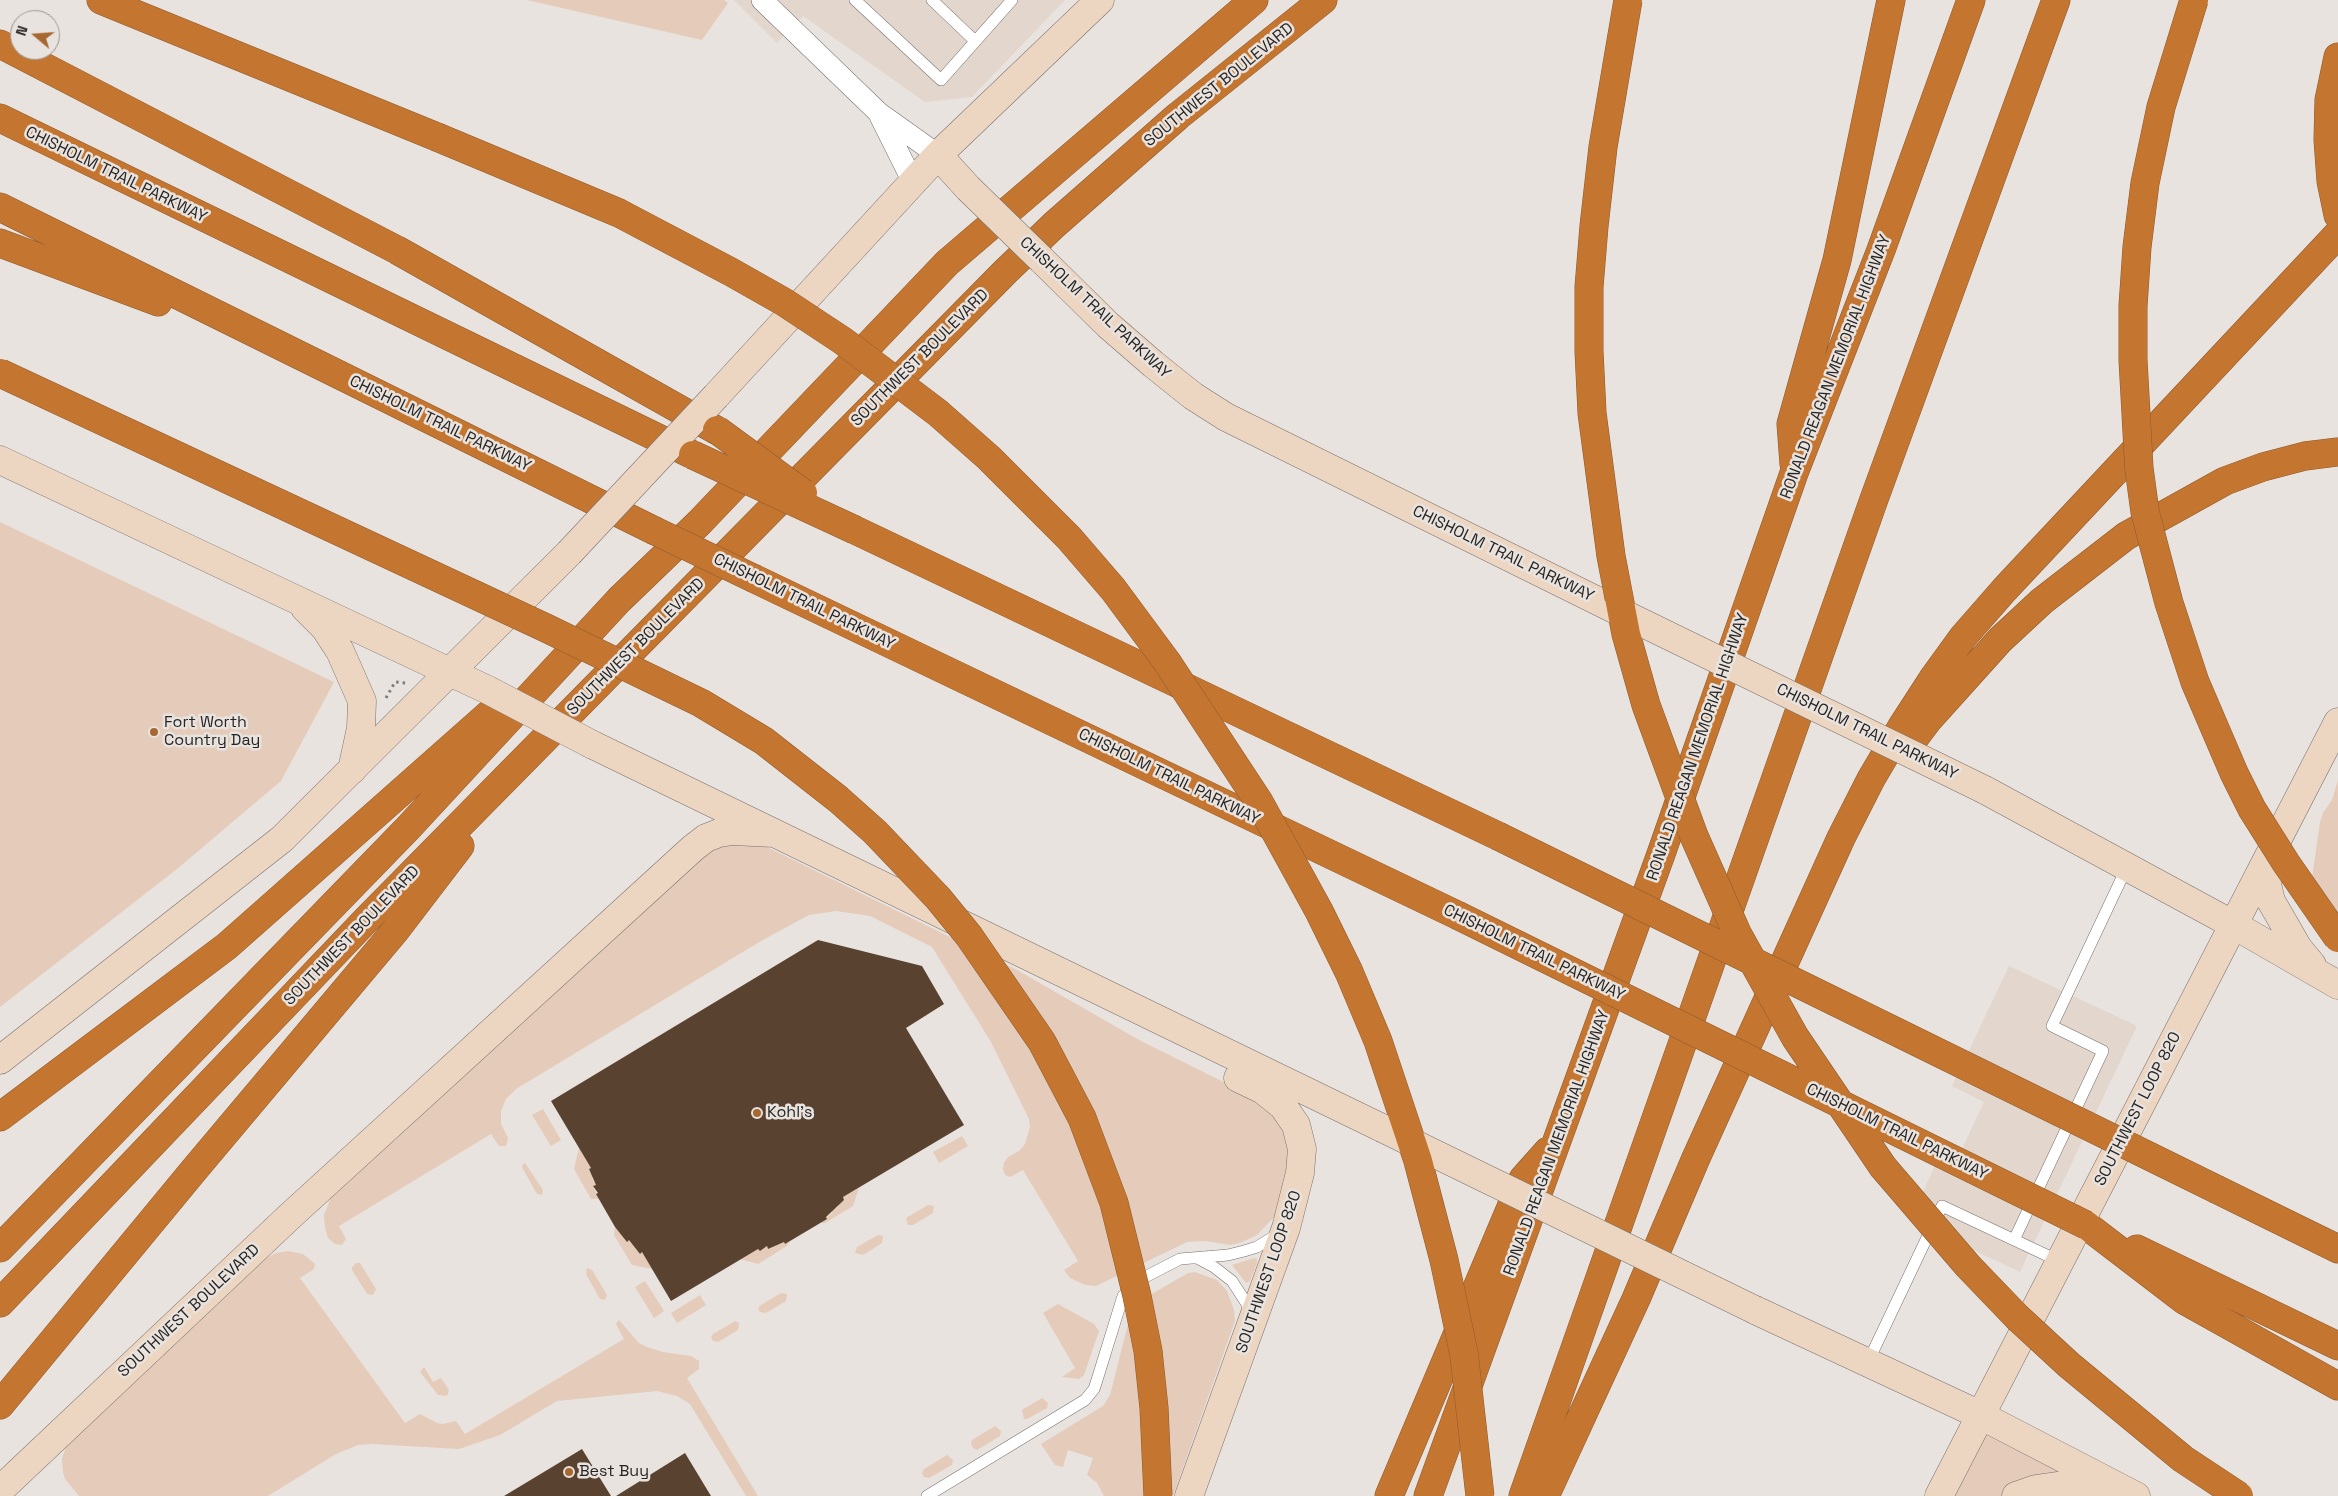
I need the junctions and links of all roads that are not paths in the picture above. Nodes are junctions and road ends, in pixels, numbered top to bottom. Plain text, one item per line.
1 (101, 0) edge
2 (855, 0) edge
3 (932, 0) edge
4 (1012, 0) edge
5 (1254, 0) edge
6 (1323, 0) edge
7 (1628, 0) edge
8 (1891, 0) edge
9 (1971, 0) edge
10 (2056, 0) edge
11 (2194, 0) edge
12 (765, 1) edge
13 (1095, 5) edge
14 (975, 41) junction
15 (0, 44) edge
16 (2338, 57) edge
17 (879, 113) junction
18 (0, 118) edge
19 (938, 154) junction
20 (913, 182) junction
21 (0, 207) edge
22 (2338, 215) edge
23 (2338, 234) edge
24 (0, 243) edge
25 (309, 358) junction
26 (0, 373) edge
27 (2338, 452) edge
28 (0, 460) edge
29 (1794, 473) junction
30 (855, 530) junction
31 (295, 598) junction
32 (619, 600) junction
33 (451, 671) junction
34 (2338, 722) edge
35 (529, 756) junction
36 (352, 770) junction
37 (774, 833) junction
38 (1840, 838) junction
39 (2267, 860) junction
40 (2127, 866) junction
41 (2234, 925) junction
42 (2338, 938) edge
43 (2329, 979) edge
44 (1186, 1034) junction
45 (0, 1060) edge
46 (0, 1117) edge
47 (1558, 1139) junction
48 (2218, 1190) junction
49 (2086, 1225) junction
50 (1286, 1228) junction
51 (2338, 1237) edge
52 (2014, 1240) junction
53 (0, 1248) edge
54 (2338, 1249) edge
55 (1195, 1257) junction
56 (2059, 1262) junction
57 (0, 1304) edge
58 (1252, 1324) junction
59 (2338, 1346) edge
60 (1868, 1362) junction
61 (2338, 1386) edge
62 (0, 1405) edge
63 (1980, 1415) junction
64 (0, 1490) edge
65 (2126, 1491) edge
66 (928, 1496) edge
67 (1158, 1496) edge
68 (1189, 1496) edge
69 (1389, 1496) edge
70 (1428, 1496) edge
71 (1480, 1496) edge
72 (1523, 1496) edge
73 (1546, 1496) edge
74 (1940, 1496) edge
75 (2016, 1496) edge
76 (2239, 1496) edge

1 - 71 highway, bridge
2 - 14 lane
3 - 14 lane
4 - 14 lane
5 - 32 highway
6 - 35 highway, SOUTHWEST BOULEVARD
7 - 76 highway, bridge
8 - 29 highway
9 - 29 highway, RONALD REAGAN MEMORIAL HIGHWAY
10 - 72 highway
11 - 42 highway, bridge
12 - 17 street
13 - 19 main road
15 - 30 highway, bridge
16 - 22 highway
17 - 19 street
17 - 20 street
18 - 30 highway, CHISHOLM TRAIL PARKWAY, bridge
19 - 20 main road
19 - 40 main road, CHISHOLM TRAIL PARKWAY, bridge
20 - 33 main road, bridge
21 - 25 highway, CHISHOLM TRAIL PARKWAY
23 - 38 highway
24 - 25 highway
25 - 49 highway, CHISHOLM TRAIL PARKWAY, bridge
26 - 67 highway, bridge
27 - 38 highway
28 - 31 main road
29 - 47 highway, RONALD REAGAN MEMORIAL HIGHWAY
30 - 48 highway, CHISHOLM TRAIL PARKWAY, bridge
31 - 33 main road
31 - 36 main road
32 - 46 highway
32 - 53 highway
33 - 36 main road
33 - 37 main road, bridge
34 - 39 main road, SOUTHWEST LOOP 820
35 - 57 highway, SOUTHWEST BOULEVARD
35 - 62 highway
36 - 45 main road
37 - 44 main road
37 - 64 main road, SOUTHWEST BOULEVARD
38 - 73 highway
39 - 41 main road, SOUTHWEST LOOP 820
39 - 43 main road
40 - 41 main road, CHISHOLM TRAIL PARKWAY
40 - 52 lane
41 - 43 main road, CHISHOLM TRAIL PARKWAY
41 - 56 main road, SOUTHWEST LOOP 820
44 - 50 main road, SOUTHWEST LOOP 820
44 - 60 main road, bridge
47 - 69 highway
47 - 70 highway, RONALD REAGAN MEMORIAL HIGHWAY
48 - 51 highway
48 - 54 highway, CHISHOLM TRAIL PARKWAY
49 - 59 highway, CHISHOLM TRAIL PARKWAY
49 - 61 highway
50 - 55 lane
50 - 58 main road, SOUTHWEST LOOP 820
52 - 56 lane
52 - 60 lane
55 - 58 lane
55 - 66 lane
56 - 63 main road, SOUTHWEST LOOP 820
58 - 68 main road, SOUTHWEST LOOP 820
60 - 63 main road
63 - 65 main road
63 - 74 main road, SOUTHWEST LOOP 820
65 - 75 main road

